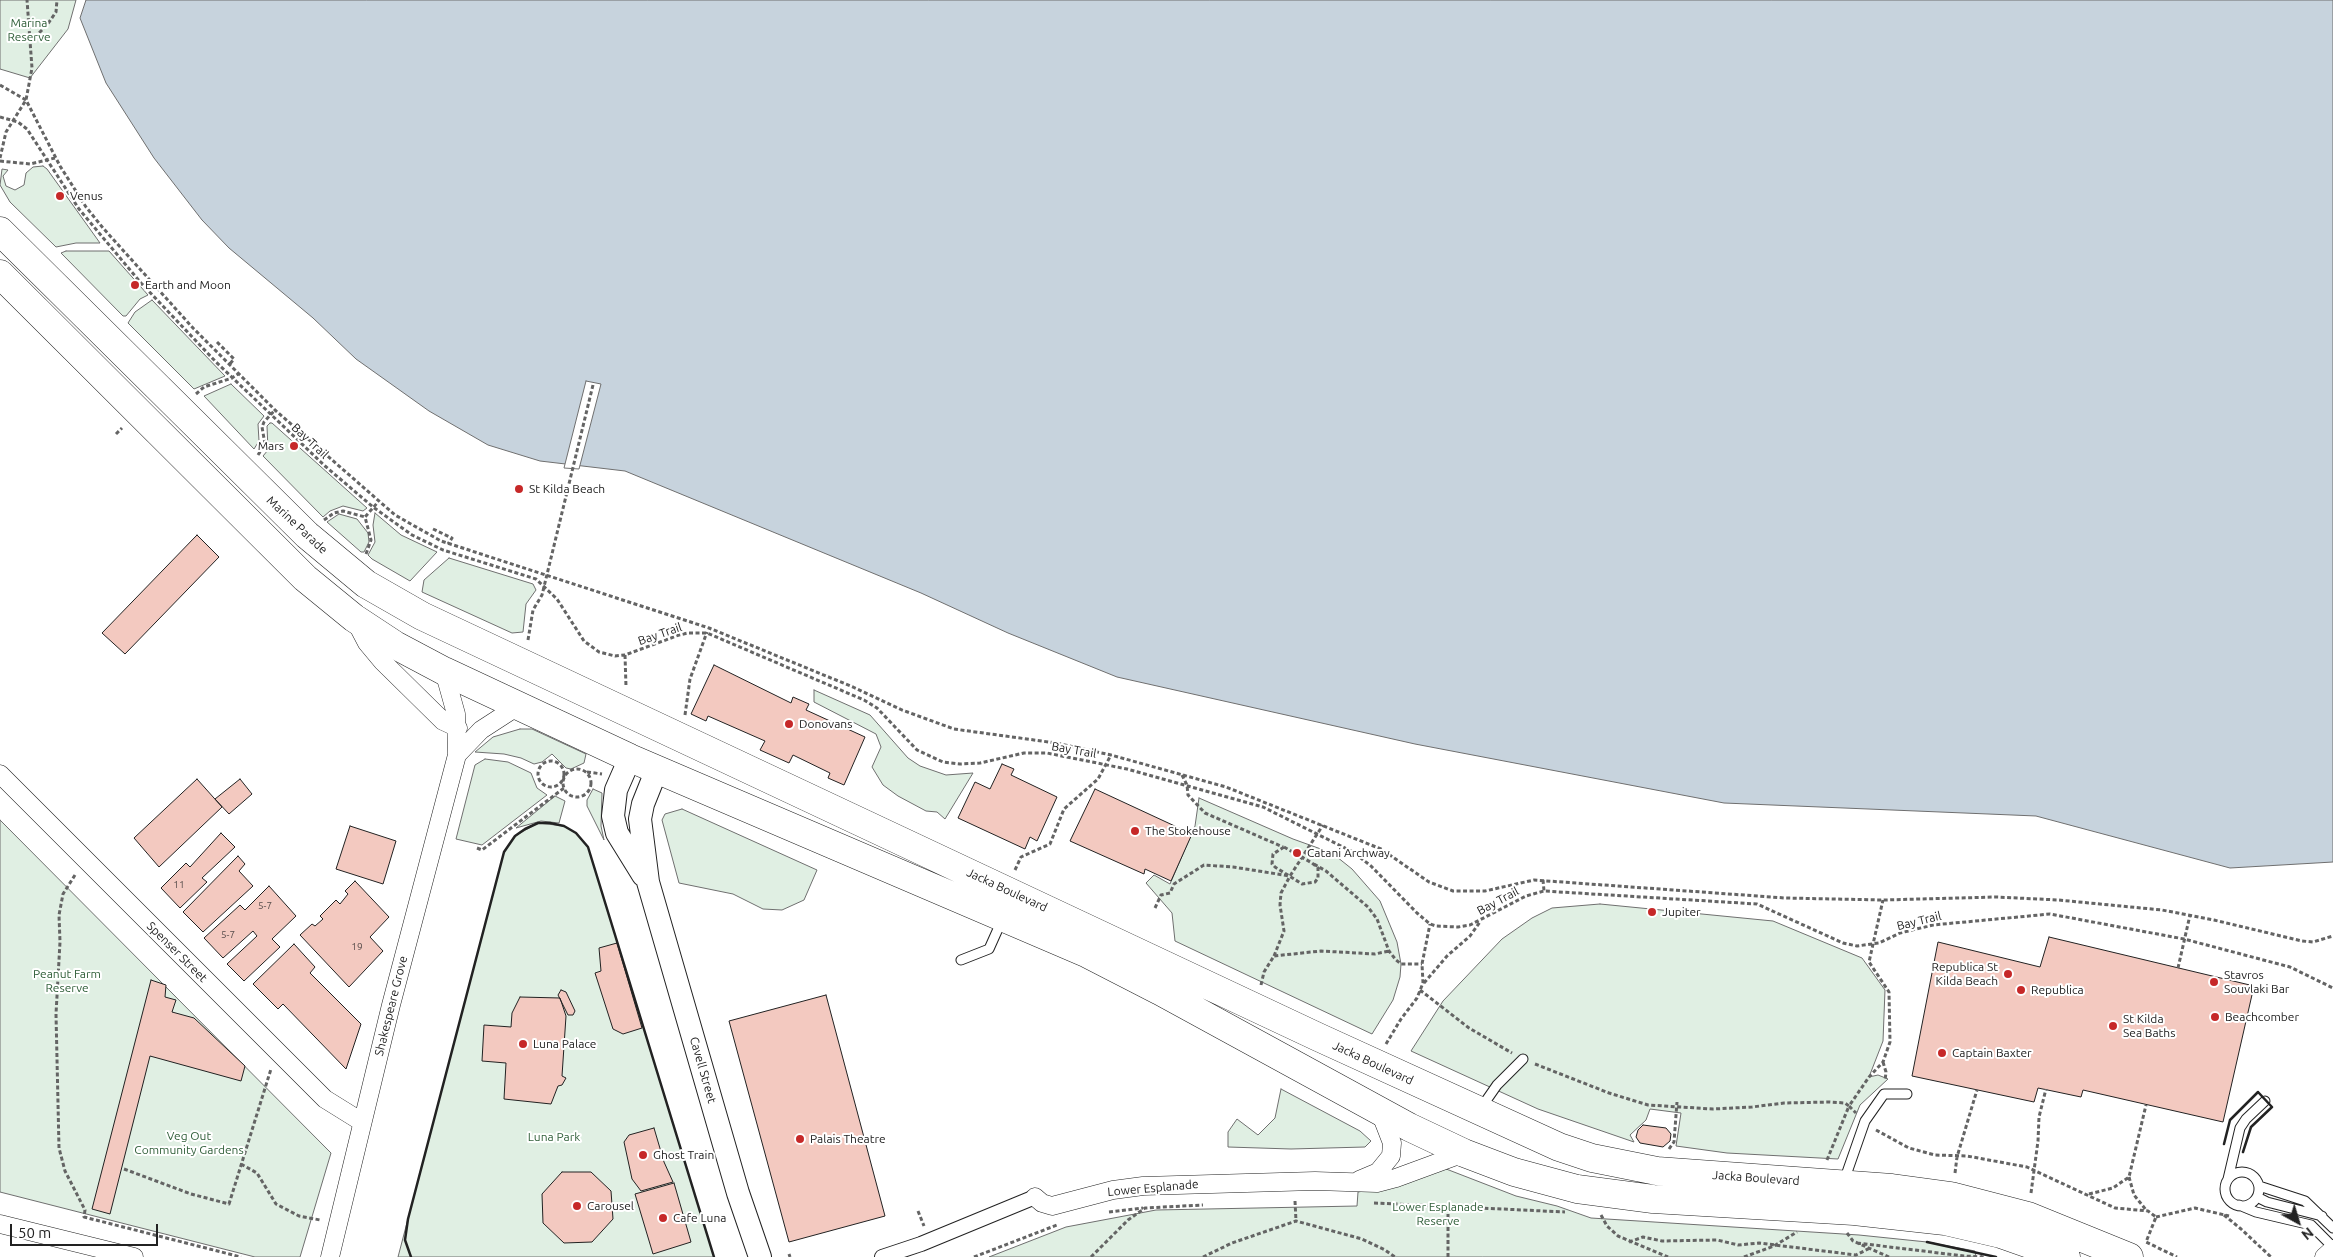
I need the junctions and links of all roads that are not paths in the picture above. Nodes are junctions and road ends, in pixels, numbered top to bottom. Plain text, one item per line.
1 (0, 231) edge
2 (0, 274) edge
3 (354, 618) junction
4 (444, 671) junction
5 (518, 706) junction
6 (659, 727) junction
7 (458, 728) junction
8 (457, 756) junction
9 (630, 758) junction
10 (657, 769) junction
11 (0, 774) edge
12 (648, 882) junction
13 (1003, 918) junction
14 (961, 960) dead end
15 (1523, 1059) road end
16 (1436, 1092) junction
17 (1907, 1094) dead end
18 (2265, 1101) dead end
19 (1474, 1109) junction
20 (1380, 1112) junction
21 (362, 1122) junction
22 (1409, 1127) junction
23 (1464, 1153) junction
24 (1351, 1182) junction
25 (2227, 1182) junction
26 (1833, 1183) junction
27 (2259, 1186) junction
28 (1035, 1197) joint
29 (2256, 1197) junction
30 (2239, 1205) junction
31 (2322, 1216) junction
32 (0, 1224) edge
33 (2333, 1228) edge
34 (2333, 1248) edge
35 (134, 1257) edge
36 (330, 1257) edge
37 (760, 1257) edge
38 (882, 1257) edge
39 (2066, 1257) edge
40 (2129, 1257) edge
41 (2324, 1257) edge

1 - 6 main road, Marine Parade
2 - 3 main road
3 - 4 main road
3 - 7 street
4 - 5 main road
4 - 7 street, Shakespeare Grove
5 - 8 street, Shakespeare Grove
5 - 9 main road
6 - 9 main road
6 - 10 main road
6 - 16 main road, Jacka Boulevard
7 - 8 street, Shakespeare Grove
8 - 21 street, Shakespeare Grove
9 - 10 main road
9 - 12 street, Cavell Street
10 - 12 street, Cavell Street
10 - 13 main road, Jacka Boulevard
11 - 21 street, Spenser Street
12 - 37 street, Cavell Street
13 - 14 lane
13 - 20 main road, Jacka Boulevard
15 - 19 lane
16 - 19 main road, Jacka Boulevard
16 - 22 main road
17 - 26 lane
18 - 25 lane
19 - 23 main road
19 - 26 main road, Jacka Boulevard
20 - 22 main road, Jacka Boulevard
20 - 24 street, Lower Esplanade
21 - 36 street, Shakespeare Grove
22 - 23 main road, Jacka Boulevard
23 - 24 street, Lower Esplanade
23 - 39 main road, Jacka Boulevard
24 - 28 street, Lower Esplanade
25 - 27 lane
25 - 30 lane
26 - 40 main road, Jacka Boulevard
27 - 29 lane
27 - 31 lane
28 - 38 street, Lower Esplanade
29 - 30 lane
29 - 31 lane
30 - 34 lane
31 - 33 lane
32 - 35 street
34 - 41 street

